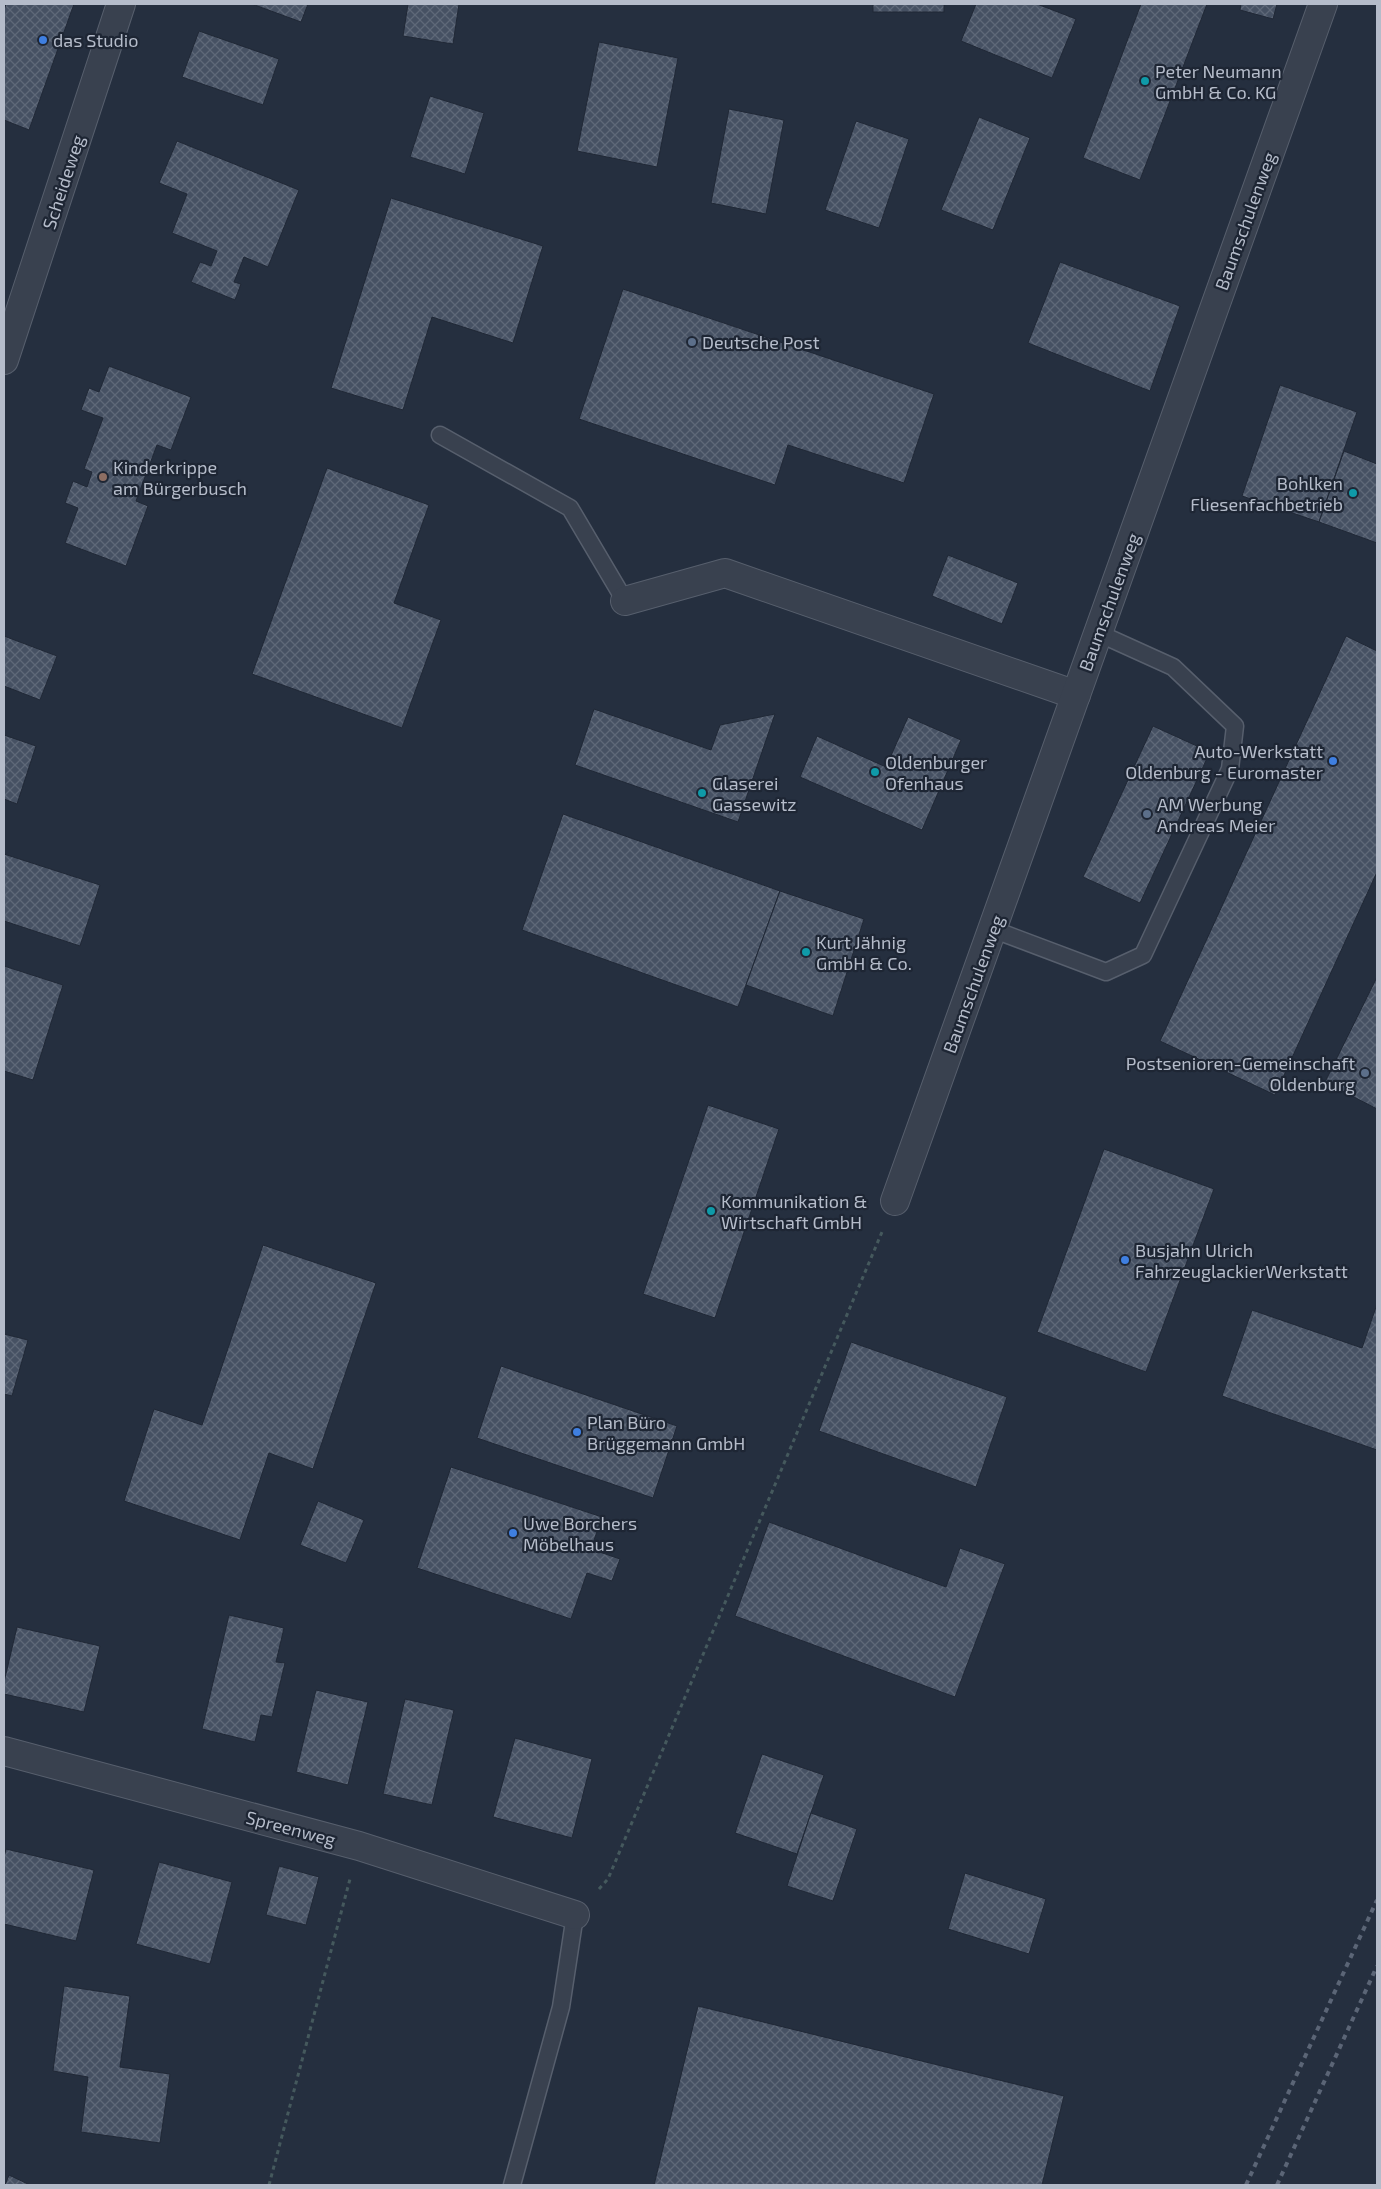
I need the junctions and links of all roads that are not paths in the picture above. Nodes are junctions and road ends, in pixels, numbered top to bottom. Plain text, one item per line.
1 (120, 4) edge
2 (1323, 4) edge
3 (4, 360) edge
4 (440, 436) dead end
5 (625, 601) joint
6 (1098, 632) junction
7 (1076, 695) junction
8 (992, 929) junction
9 (895, 1201) road end
10 (4, 1751) edge
11 (575, 1915) joint
12 (512, 2185) edge

1 - 3 street, Scheideweg
2 - 6 street, Baumschulenweg
4 - 5 lane
5 - 7 street
6 - 7 street, Baumschulenweg
6 - 8 lane
7 - 8 street, Baumschulenweg
8 - 9 street, Baumschulenweg
10 - 11 street, Spreenweg
11 - 12 lane

